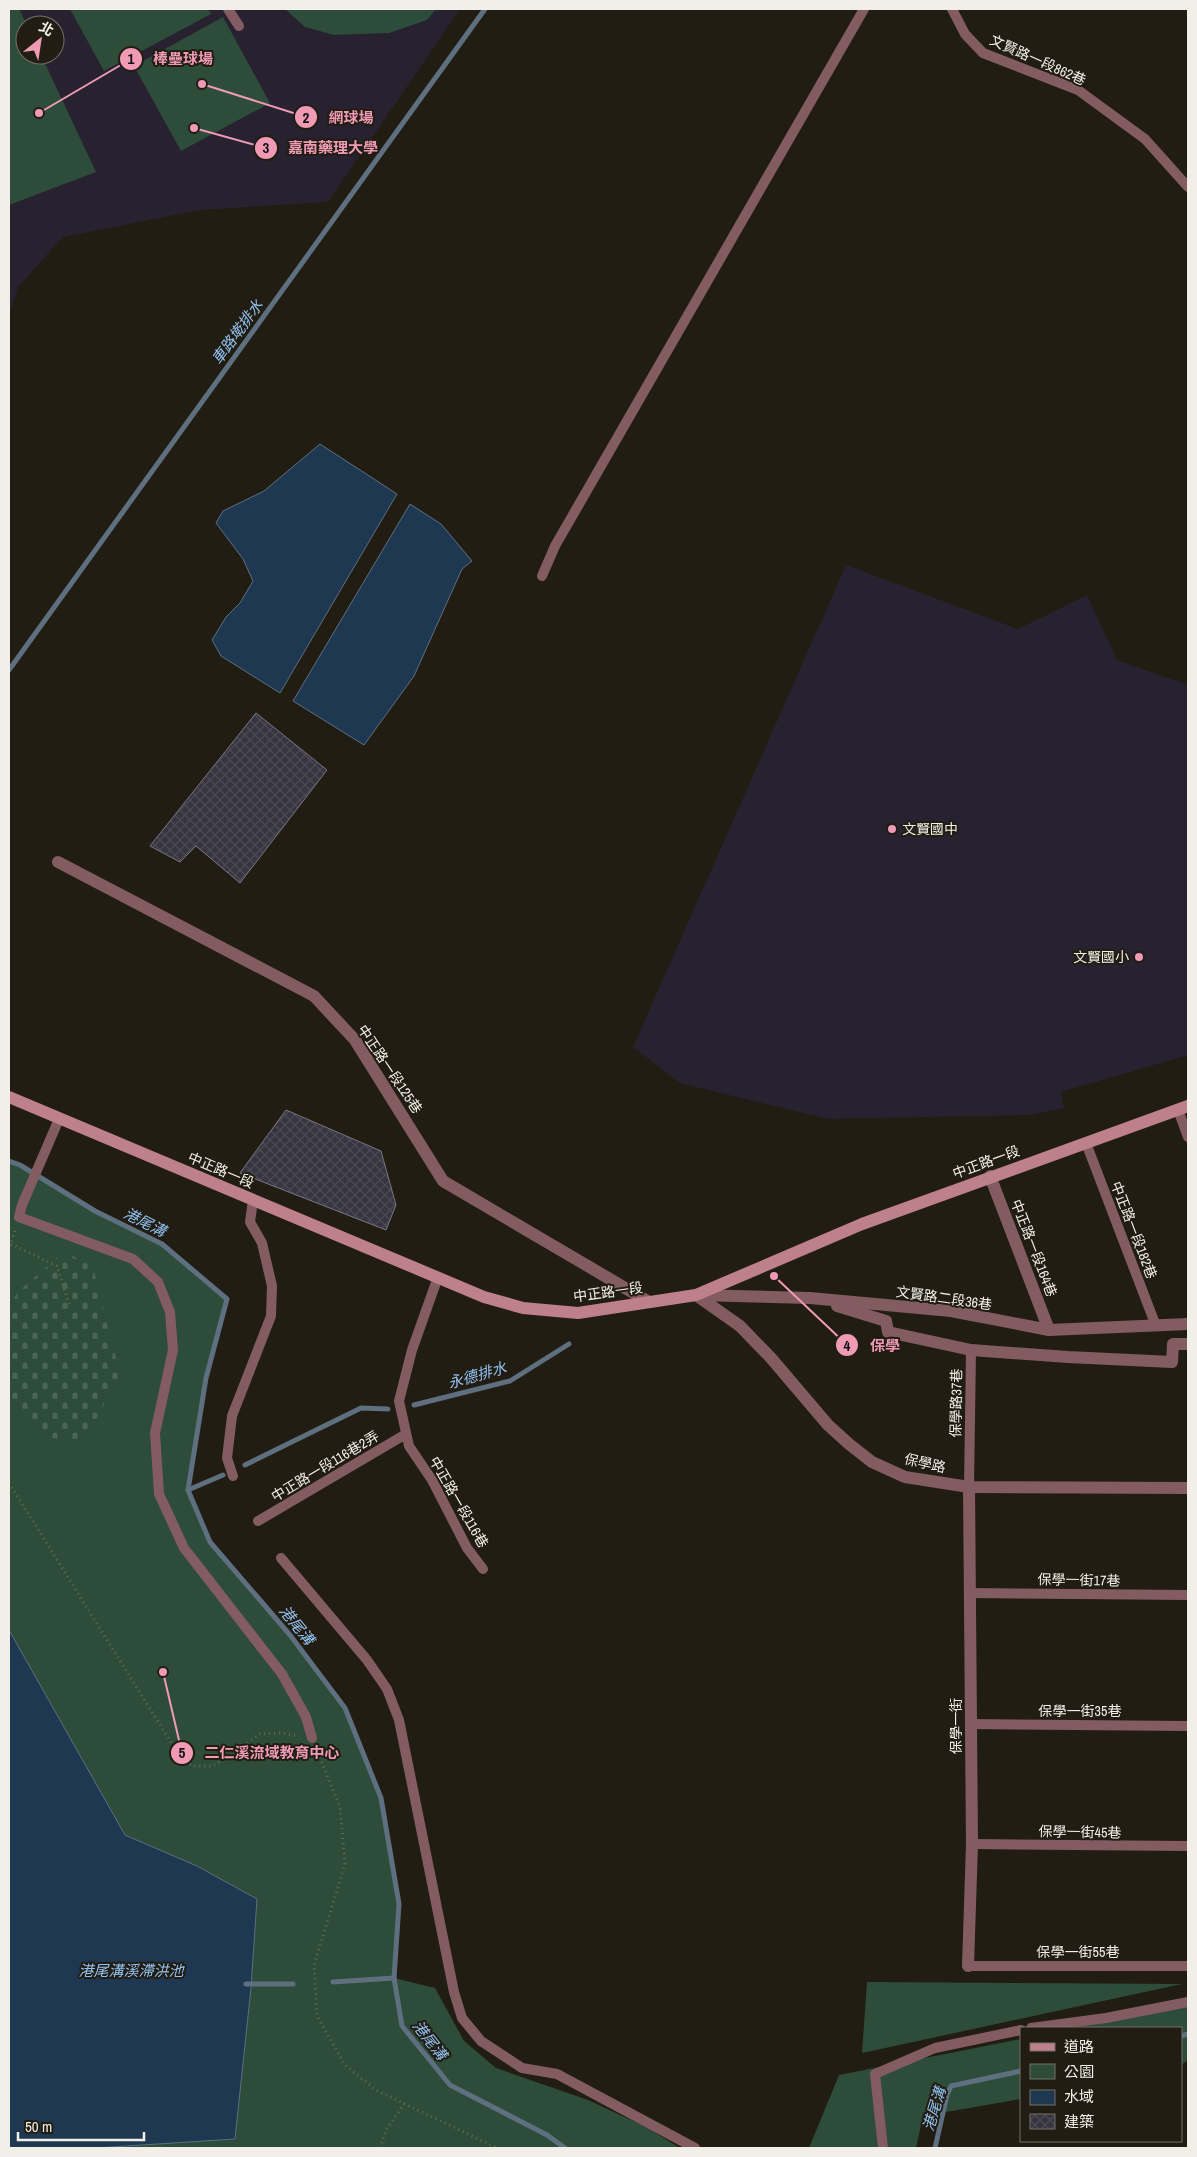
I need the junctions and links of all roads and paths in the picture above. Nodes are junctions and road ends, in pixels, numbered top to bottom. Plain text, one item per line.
1 (228, 9) edge
2 (864, 9) edge
3 (952, 9) edge
4 (239, 26) dead end
5 (1187, 181) edge
6 (542, 576) dead end
7 (58, 862) dead end
8 (9, 1097) edge
9 (1183, 1108) edge
10 (60, 1119) junction
11 (1188, 1136) edge
12 (1086, 1143) junction
13 (990, 1176) junction
14 (253, 1200) junction
15 (19, 1217) junction
16 (11, 1244) junction
17 (9, 1250) edge
18 (438, 1277) junction
19 (696, 1295) junction
20 (810, 1298) junction
21 (650, 1302) junction
22 (70, 1307) dead end
23 (1188, 1324) edge
24 (1156, 1326) junction
25 (1050, 1330) junction
26 (1188, 1344) edge
27 (971, 1350) junction
28 (406, 1434) junction
29 (233, 1476) dead end
30 (9, 1484) edge
31 (969, 1487) junction
32 (1188, 1488) edge
33 (258, 1521) dead end
34 (281, 1558) dead end
35 (483, 1569) dead end
36 (970, 1593) junction
37 (1188, 1595) edge
38 (971, 1724) junction
39 (1188, 1726) edge
40 (312, 1738) junction
41 (972, 1844) junction
42 (1188, 1846) edge
43 (968, 1966) joint
44 (1188, 1966) edge
45 (1188, 2002) edge
46 (1038, 2027) edge
47 (1020, 2030) edge
48 (404, 2104) junction
49 (380, 2148) edge
50 (497, 2148) edge
51 (695, 2148) edge
52 (883, 2148) edge

1 - 4 lane
2 - 6 lane
3 - 5 lane, 文賢路一段862巷
7 - 21 street, 中正路一段125巷
8 - 10 main road, 中正路一段
9 - 11 lane
9 - 12 main road, 中正路一段
10 - 14 main road, 中正路一段
10 - 15 lane
12 - 13 main road, 中正路一段
12 - 24 lane, 中正路一段182巷
13 - 19 main road, 中正路一段
13 - 25 street, 中正路一段164巷
14 - 18 main road, 中正路一段
14 - 29 lane
15 - 16 path
15 - 40 lane
16 - 17 path
16 - 22 path
18 - 21 main road, 中正路一段
18 - 28 lane, 中正路一段116巷
19 - 20 street, 文賢路二段36巷
19 - 21 main road, 中正路一段
19 - 31 street, 保學路
20 - 25 street, 文賢路二段36巷
20 - 27 street
23 - 24 street, 文賢路二段36巷
24 - 25 street, 文賢路二段36巷
26 - 27 street
27 - 31 lane, 保學路37巷
28 - 33 lane, 中正路一段116巷2弄
28 - 35 lane, 中正路一段116巷
30 - 40 path
31 - 32 street, 保學路
31 - 36 street, 保學一街
34 - 51 lane
36 - 37 lane, 保學一街17巷
36 - 38 street, 保學一街
38 - 39 lane, 保學一街35巷
38 - 41 street, 保學一街
40 - 48 path
41 - 42 lane, 保學一街45巷
41 - 43 street, 保學一街
43 - 44 lane, 保學一街55巷
45 - 46 lane
47 - 52 lane
48 - 49 path
48 - 50 path

